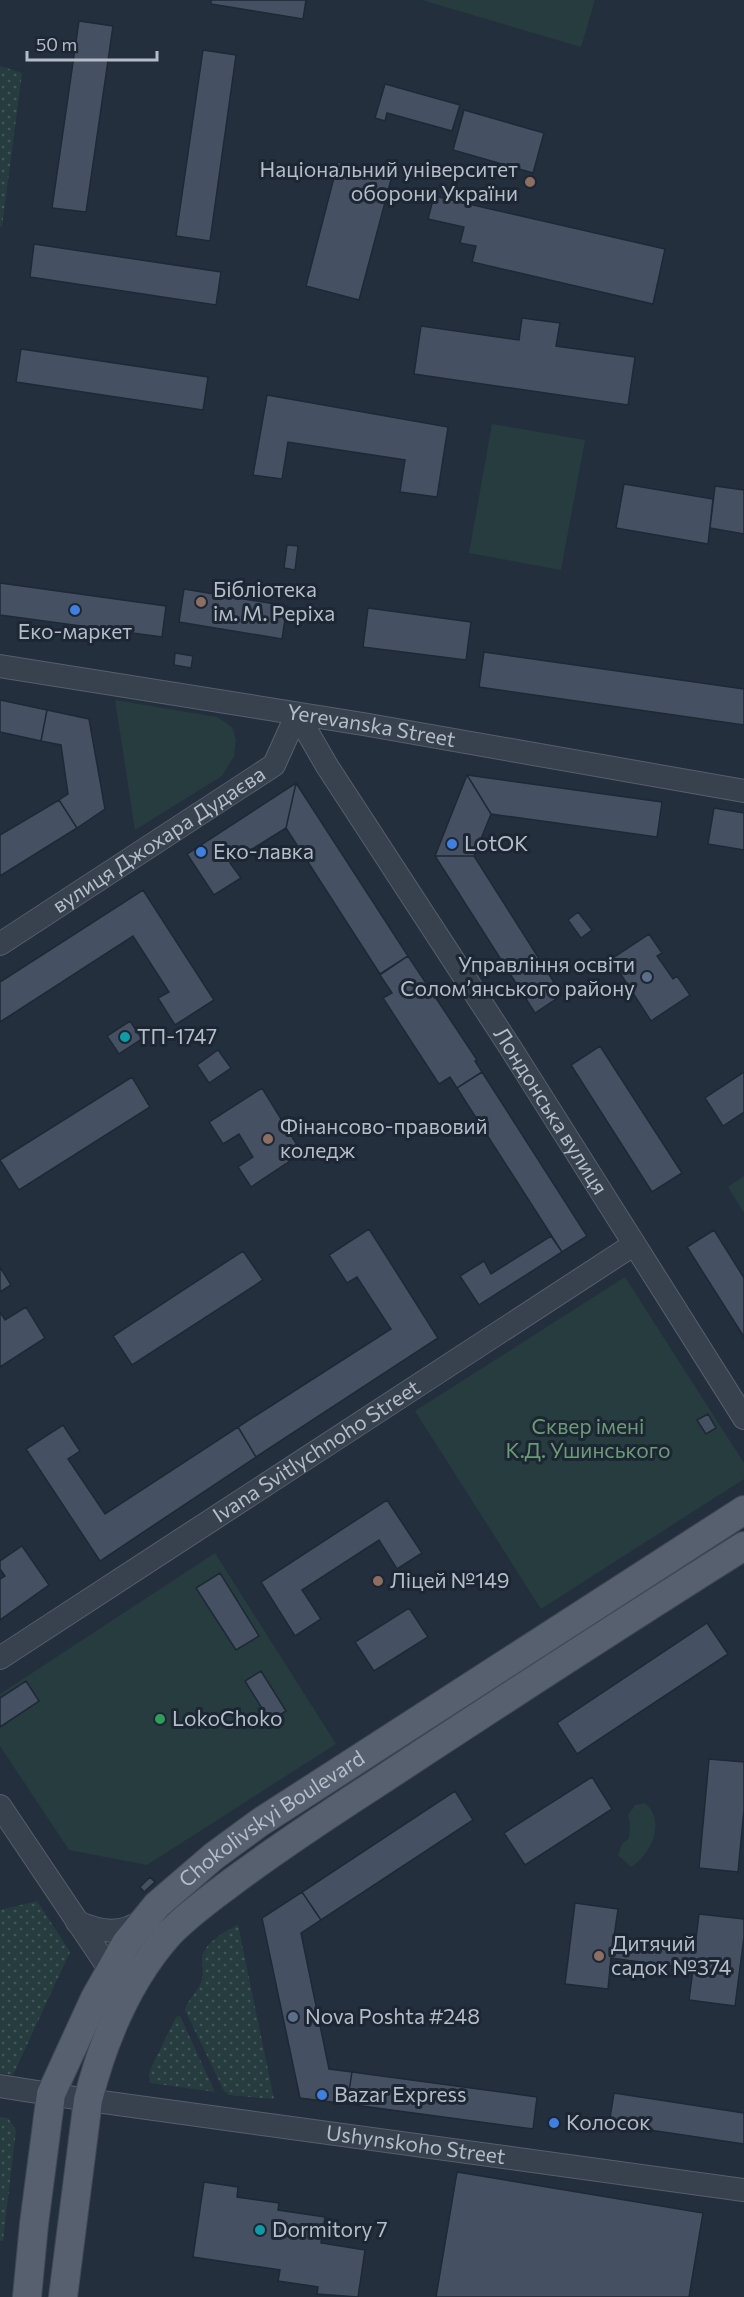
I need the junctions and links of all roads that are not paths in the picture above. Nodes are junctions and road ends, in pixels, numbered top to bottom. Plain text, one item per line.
1 (0, 666) edge
2 (297, 714) junction
3 (744, 791) edge
4 (0, 944) edge
5 (633, 1245) junction
6 (744, 1418) edge
7 (744, 1510) edge
8 (744, 1546) edge
9 (0, 1658) edge
10 (0, 1806) edge
11 (144, 1919) junction
12 (77, 1922) junction
13 (110, 1970) junction
14 (0, 2086) edge
15 (51, 2094) junction
16 (88, 2100) junction
17 (744, 2190) edge
18 (27, 2297) edge
19 (63, 2297) edge

1 - 2 street, Yerevanska Street
2 - 3 street, Yerevanska Street
2 - 4 street, вулиця Джохара Дудаєва
2 - 5 street, Лондонська вулиця
5 - 6 street, Лондонська вулиця
5 - 9 street, Ivana Svitlychnoho Street
7 - 11 main road, Chokolivskyi Boulevard
8 - 16 main road, Chokolivskyi Boulevard
10 - 12 street
11 - 12 street
11 - 13 main road, Chokolivskyi Boulevard
12 - 13 street
13 - 15 main road, Chokolivskyi Boulevard
14 - 15 street, Ushynskoho Street
15 - 16 street, Ushynskoho Street
15 - 18 main road, Chokolivskyi Boulevard
16 - 17 street, Ushynskoho Street
16 - 19 main road, Chokolivskyi Boulevard

